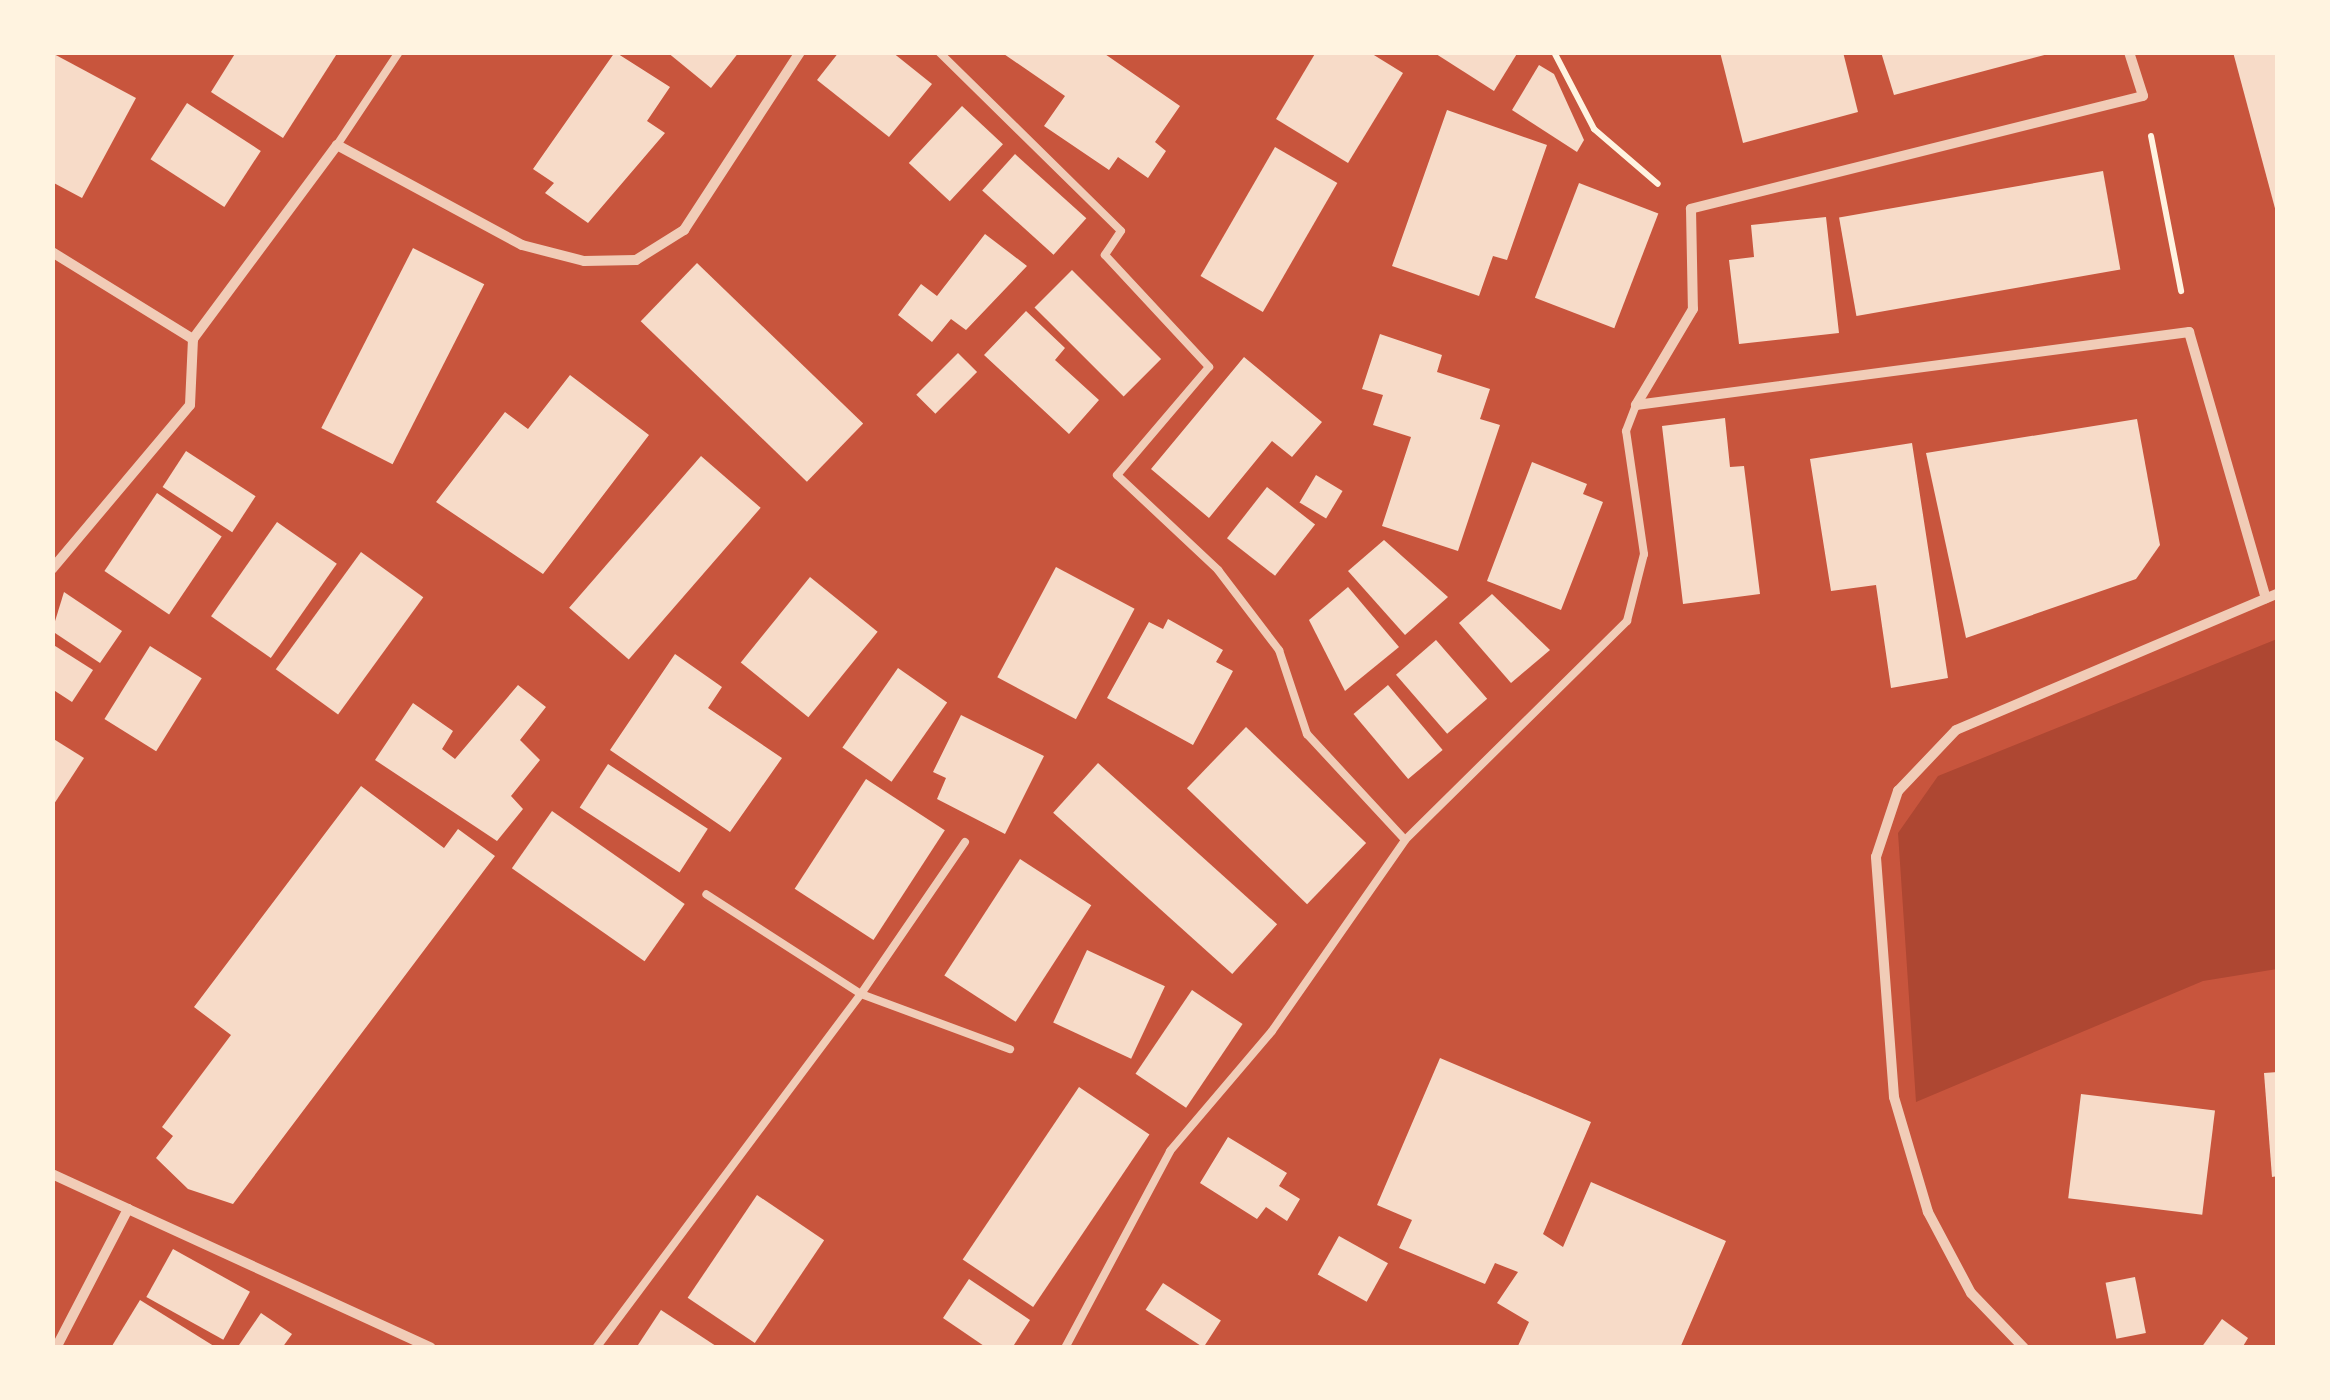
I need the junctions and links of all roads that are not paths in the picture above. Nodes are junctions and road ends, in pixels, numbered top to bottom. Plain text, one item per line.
1 (399, 52) edge
2 (800, 52) edge
3 (939, 52) edge
4 (2129, 52) edge
5 (337, 145) junction
6 (52, 252) edge
7 (193, 339) junction
8 (1636, 405) junction
9 (52, 570) edge
10 (2272, 595) edge
11 (1405, 840) junction
12 (965, 842) dead end
13 (706, 894) dead end
14 (861, 994) junction
15 (1010, 1049) dead end
16 (52, 1174) edge
17 (128, 1209) junction
18 (56, 1348) edge
19 (431, 1348) edge
20 (596, 1348) edge
21 (1065, 1348) edge
22 (2024, 1348) edge

1 - 5 lane
2 - 5 street
3 - 11 lane
4 - 8 street
5 - 7 street
6 - 7 street
7 - 9 street
8 - 10 street
8 - 11 lane
10 - 22 street
11 - 21 lane
12 - 14 lane
13 - 14 lane
14 - 15 lane
14 - 20 lane
16 - 17 street
17 - 18 street
17 - 19 street

